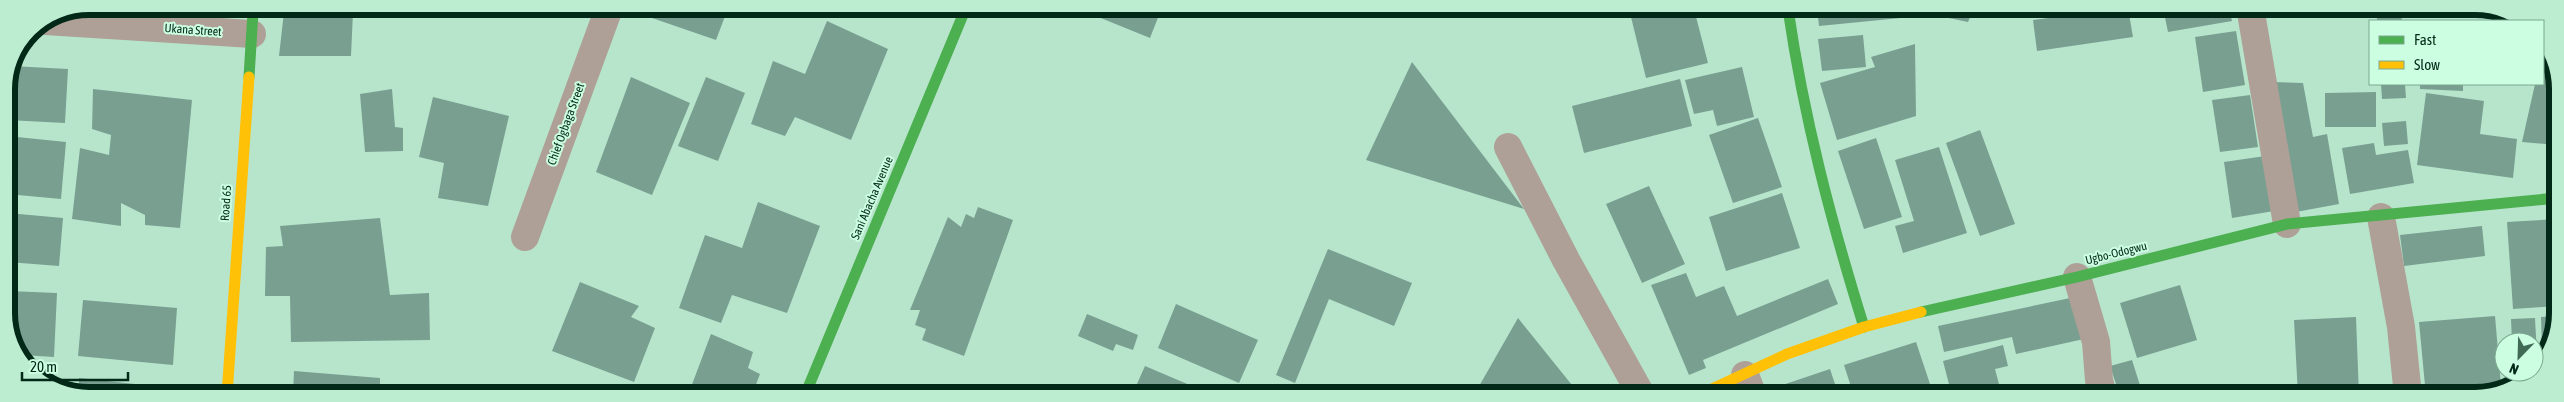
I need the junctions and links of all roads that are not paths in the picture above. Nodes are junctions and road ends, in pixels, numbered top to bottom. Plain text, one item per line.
1 (607, 15) edge
2 (963, 15) edge
3 (1789, 15) edge
4 (2251, 15) edge
5 (61, 21) edge
6 (252, 23) edge
7 (1508, 147) dead end
8 (2549, 199) edge
9 (2381, 217) junction
10 (2287, 224) junction
11 (525, 237) dead end
12 (2077, 277) junction
13 (1864, 326) junction
14 (1749, 385) edge
15 (228, 387) edge
16 (808, 387) edge
17 (1637, 387) edge
18 (2101, 387) edge
19 (2407, 387) edge

1 - 11 street, Chief Ogbaga Street
2 - 16 street, Sani Abacha Avenue
3 - 13 street
4 - 10 street
5 - 6 street, Ukana Street
6 - 15 street, Road 65
7 - 17 street
8 - 9 street, Ugbo-Odogwu
9 - 10 street, Ugbo-Odogwu
9 - 19 street
10 - 12 street, Ugbo-Odogwu
12 - 13 street, Ugbo-Odogwu
12 - 18 street
13 - 14 street, Ugbo-Odogwu

